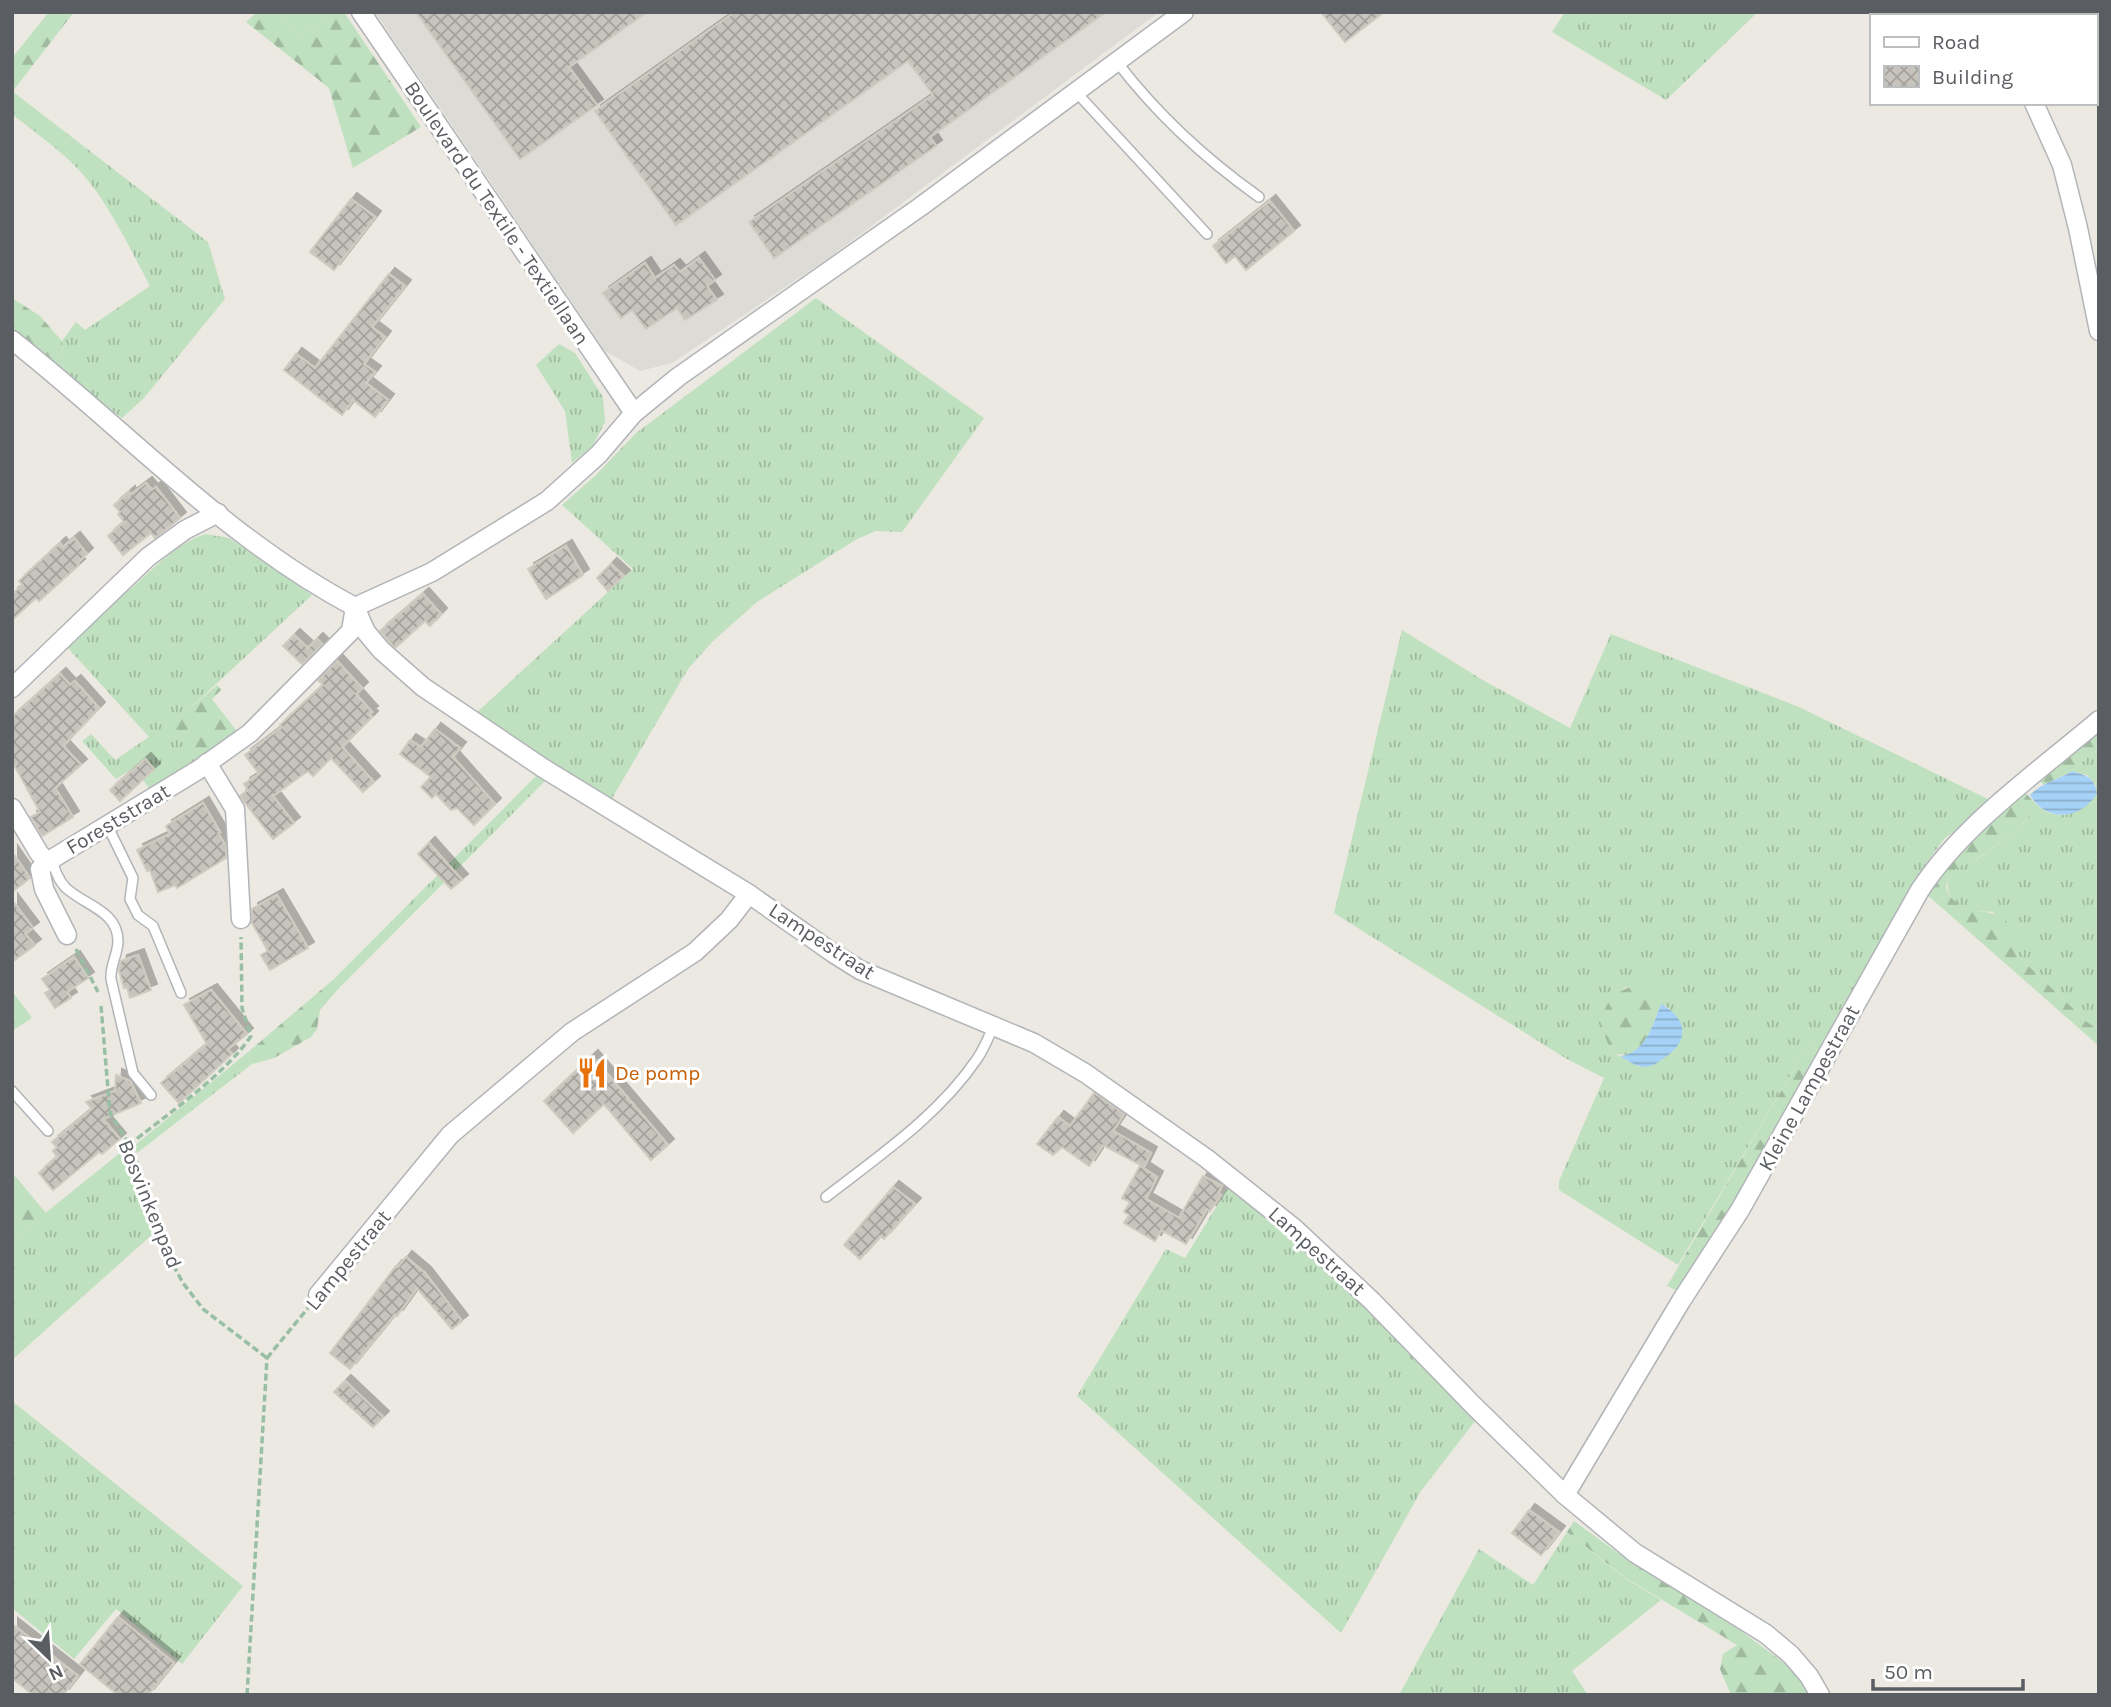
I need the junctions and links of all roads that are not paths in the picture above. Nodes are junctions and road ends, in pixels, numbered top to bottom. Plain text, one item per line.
1 (361, 12) edge
2 (1184, 12) edge
3 (1117, 62) junction
4 (1076, 92) junction
5 (2035, 105) edge
6 (1259, 197) dead end
7 (1207, 234) dead end
8 (2099, 331) edge
9 (12, 340) edge
10 (634, 413) junction
11 (218, 513) junction
12 (355, 607) junction
13 (12, 688) edge
14 (2099, 720) edge
15 (207, 763) junction
16 (12, 808) edge
17 (107, 825) junction
18 (49, 860) junction
19 (749, 894) junction
20 (241, 919) road end
21 (67, 936) road end
22 (181, 993) dead end
23 (994, 1025) junction
24 (12, 1091) edge
25 (151, 1095) dead end
26 (48, 1130) dead end
27 (826, 1197) dead end
28 (318, 1295) road end
29 (1565, 1495) junction
30 (1819, 1695) edge

1 - 10 street, Boulevard du Textile - Textiellaan
2 - 3 street
3 - 4 street
3 - 6 lane
4 - 7 lane
4 - 10 street
5 - 8 street
9 - 11 street
10 - 12 street
11 - 12 street
11 - 13 street
12 - 15 street, Foreststraat
12 - 19 street, Lampestraat
14 - 29 street, Kleine Lampestraat
15 - 17 street, Foreststraat
15 - 20 street
16 - 18 street, Foreststraat
17 - 18 street, Foreststraat
17 - 22 lane
18 - 21 street
18 - 25 lane
19 - 23 street, Lampestraat
19 - 28 street, Lampestraat
23 - 27 lane
23 - 29 street, Lampestraat
24 - 26 lane
29 - 30 street, Lampestraat

